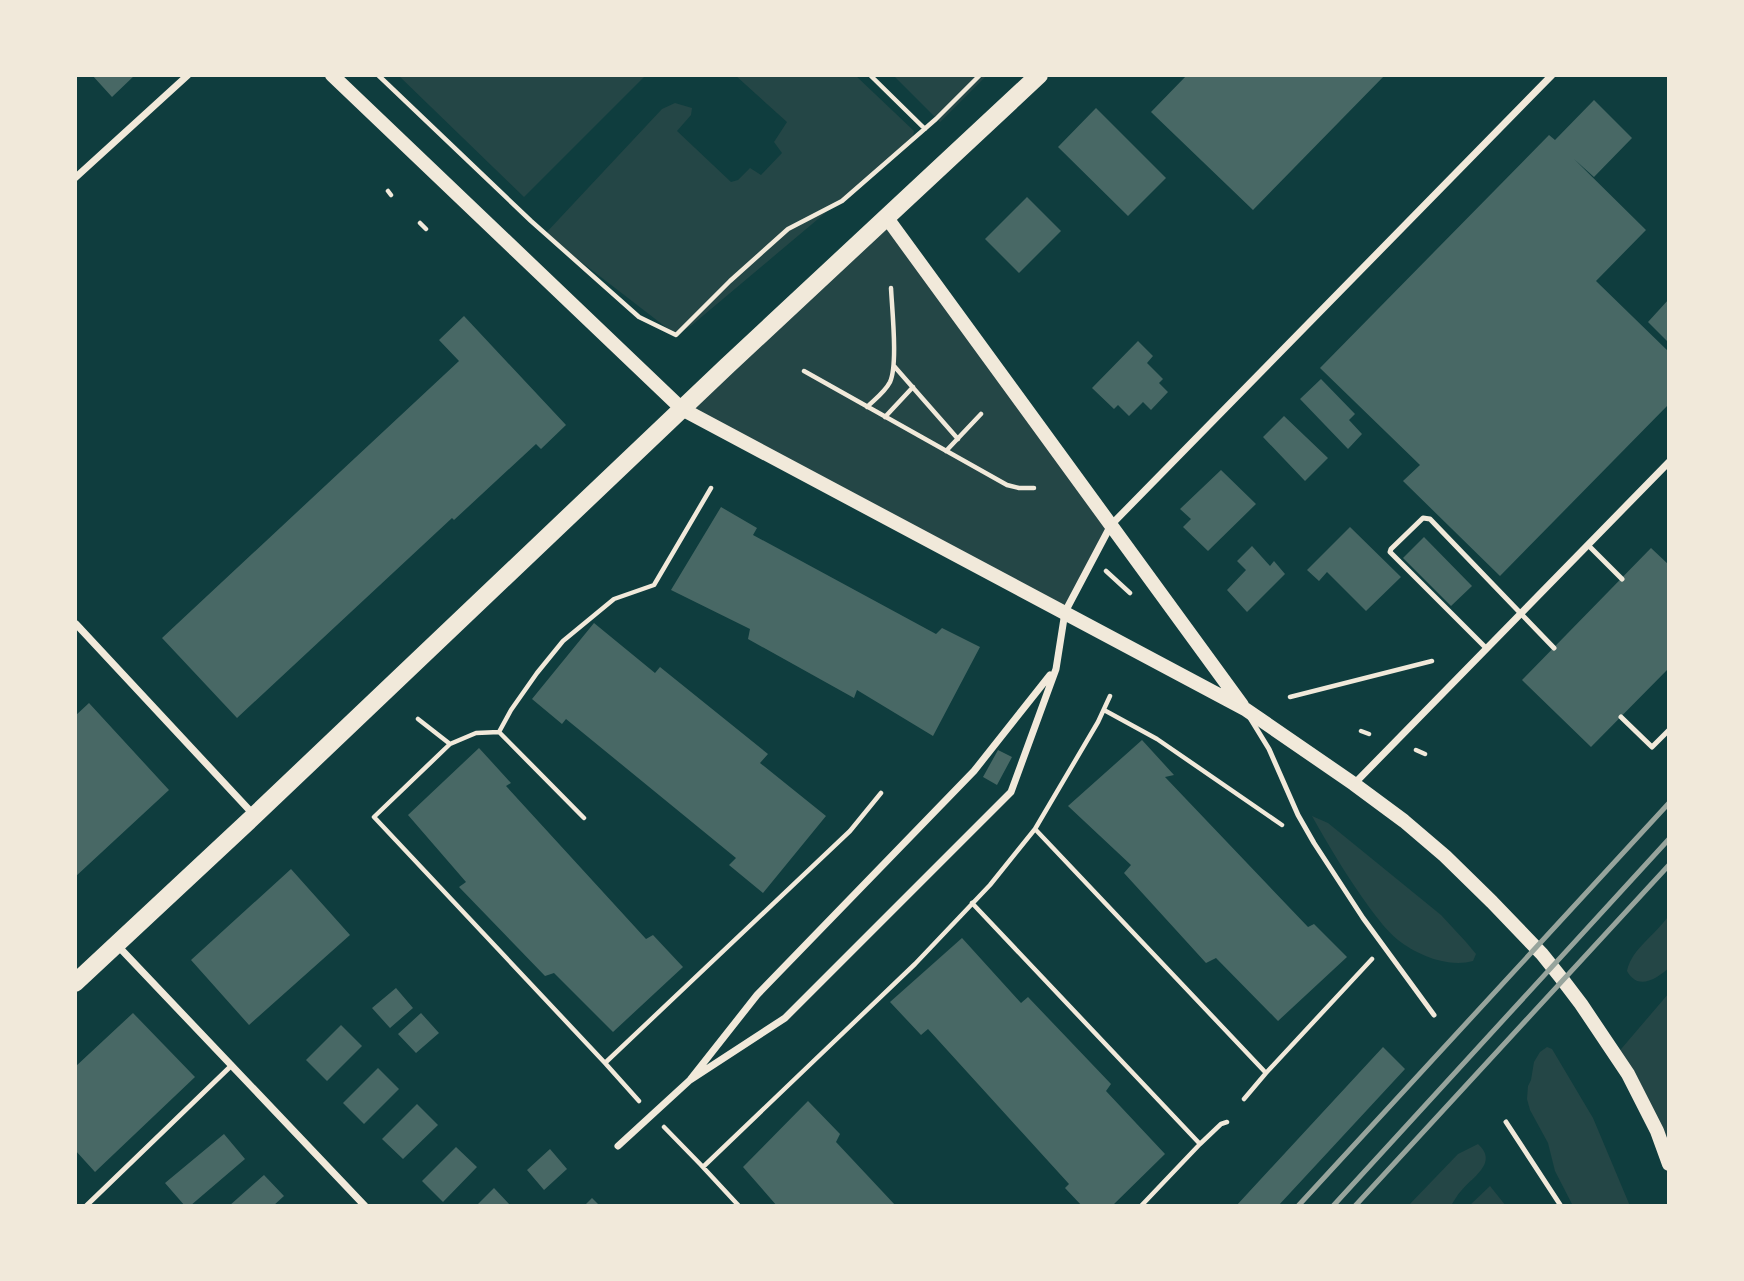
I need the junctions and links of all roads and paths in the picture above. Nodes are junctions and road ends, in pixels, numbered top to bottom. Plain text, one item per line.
1 (188, 75) edge
2 (332, 75) edge
3 (378, 75) edge
4 (870, 75) edge
5 (980, 75) edge
6 (1039, 75) edge
7 (1552, 75) edge
8 (925, 130) junction
9 (75, 178) edge
10 (887, 218) junction
11 (420, 223) dead end
12 (426, 229) dead end
13 (891, 288) dead end
14 (894, 365) junction
15 (804, 371) dead end
16 (913, 387) junction
17 (867, 407) junction
18 (682, 409) junction
19 (981, 414) dead end
20 (885, 417) junction
21 (958, 439) junction
22 (946, 451) junction
23 (1669, 462) edge
24 (711, 488) dead end
25 (1034, 488) dead end
26 (1111, 525) junction
27 (1588, 545) junction
28 (1103, 568) dead end
29 (1622, 579) dead end
30 (1132, 595) dead end
31 (1065, 612) junction
32 (1520, 614) junction
33 (76, 624) edge
34 (1486, 648) junction
35 (1554, 648) dead end
36 (1432, 661) dead end
37 (1056, 669) junction
38 (1110, 696) dead end
39 (1290, 696) dead end
40 (1245, 709) junction
41 (1104, 710) junction
42 (1621, 717) dead end
43 (418, 719) dead end
44 (1669, 730) edge
45 (1361, 731) dead end
46 (499, 732) junction
47 (1369, 734) dead end
48 (450, 744) junction
49 (1416, 750) dead end
50 (1424, 754) dead end
51 (1354, 783) junction
52 (881, 793) dead end
53 (255, 815) junction
54 (584, 818) dead end
55 (1282, 825) dead end
56 (1035, 829) junction
57 (972, 904) junction
58 (117, 945) junction
59 (1374, 957) dead end
60 (75, 983) edge
61 (1434, 1016) dead end
62 (605, 1063) junction
63 (232, 1065) junction
64 (1266, 1073) junction
65 (690, 1080) junction
66 (1244, 1099) dead end
67 (643, 1106) dead end
68 (1227, 1122) dead end
69 (1506, 1122) dead end
70 (663, 1127) dead end
71 (1200, 1144) junction
72 (618, 1146) dead end
73 (697, 1160) junction
74 (1669, 1164) edge
75 (86, 1206) edge
76 (365, 1206) edge
77 (739, 1206) edge
78 (1142, 1206) edge
79 (1562, 1206) edge

1 - 9 street
2 - 18 main road
3 - 8 path
4 - 8 path
5 - 8 path
6 - 10 main road
7 - 26 street
10 - 18 main road
10 - 26 main road
11 - 12 path
13 - 14 path
14 - 16 path
14 - 17 path
15 - 17 path
16 - 20 path
16 - 21 path
17 - 20 path
18 - 31 main road
18 - 53 main road
19 - 21 path
20 - 22 path
21 - 22 path
22 - 25 path
23 - 27 street
24 - 46 path
26 - 31 street
26 - 40 main road
27 - 29 lane
27 - 32 street
28 - 30 path
31 - 37 street
31 - 40 main road
32 - 34 street
32 - 34 lane
32 - 35 lane
33 - 53 street
34 - 51 street
36 - 39 path
37 - 65 street
37 - 65 street
38 - 41 path
40 - 51 main road
40 - 61 lane
41 - 55 path
41 - 56 path
42 - 44 lane
43 - 48 path
45 - 47 path
46 - 48 path
46 - 54 path
48 - 62 path
49 - 50 path
51 - 74 main road
52 - 62 path
53 - 58 main road
56 - 57 path
56 - 64 path
57 - 71 path
57 - 73 path
58 - 60 main road
58 - 63 street
59 - 64 path
62 - 67 path
63 - 75 lane
63 - 76 street
64 - 66 path
65 - 72 street
68 - 71 path
69 - 79 lane
70 - 73 path
71 - 78 path
73 - 77 path

